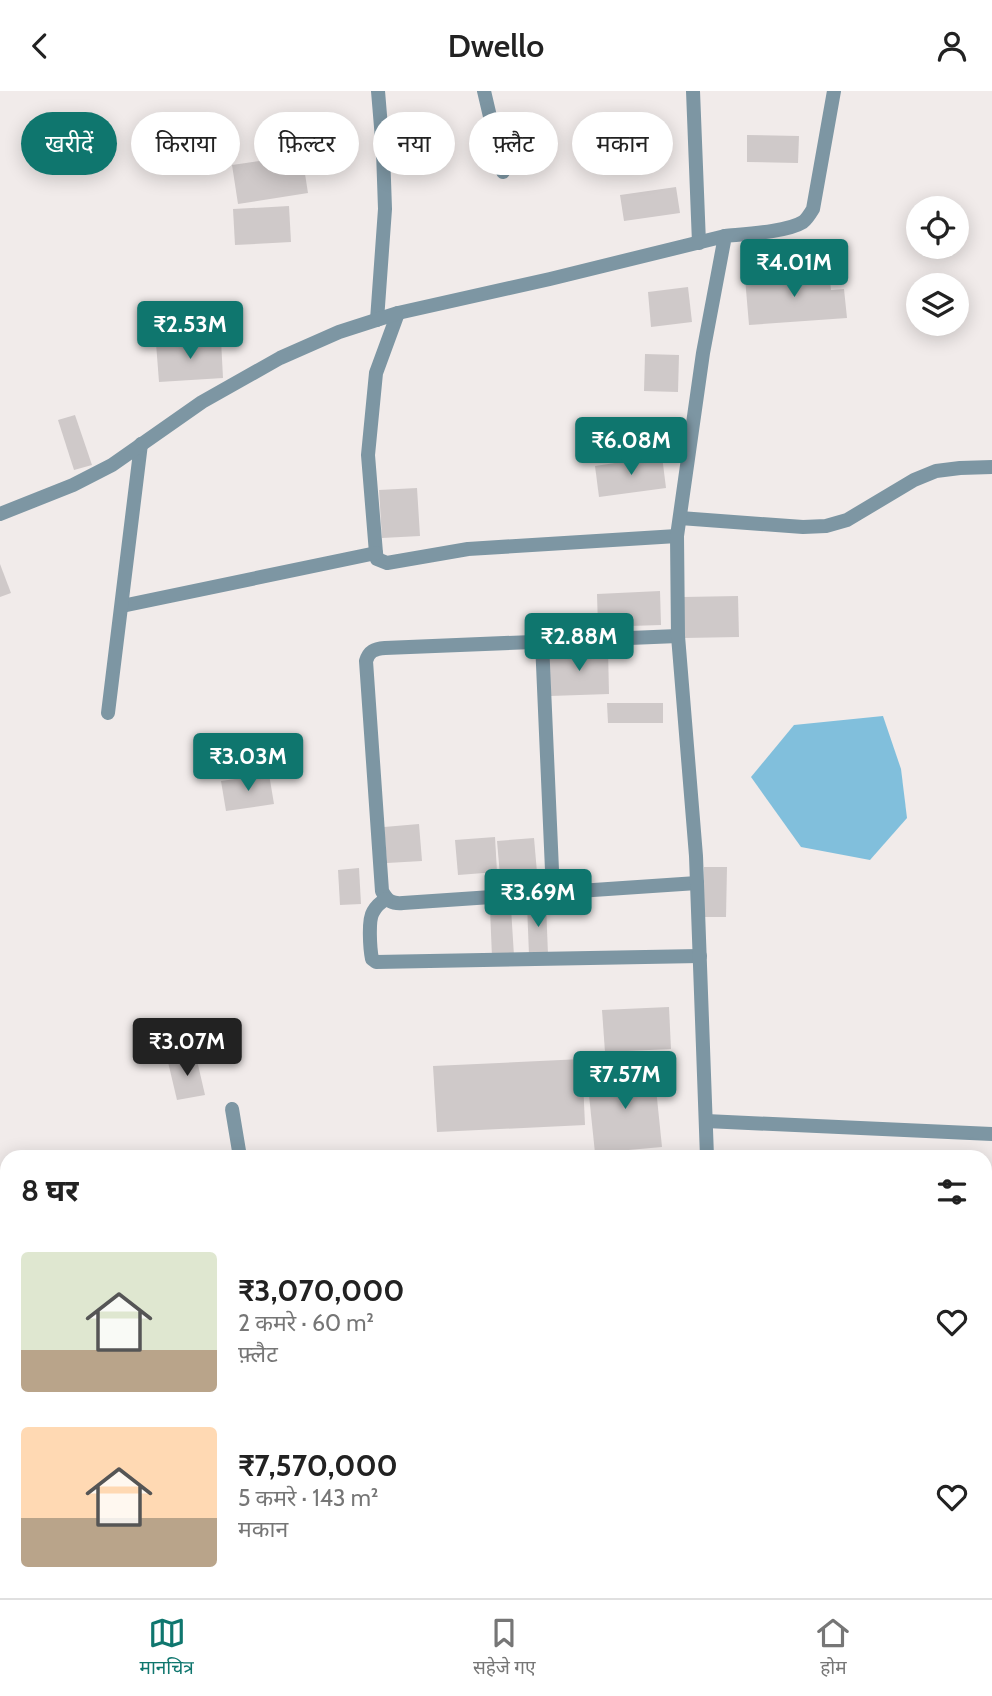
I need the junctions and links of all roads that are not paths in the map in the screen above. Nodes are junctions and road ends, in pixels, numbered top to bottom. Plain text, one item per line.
1 (378, 91) edge
2 (484, 91) edge
3 (693, 91) edge
4 (834, 91) edge
5 (489, 112) edge
6 (725, 236) junction
7 (699, 243) junction
8 (398, 313) junction
9 (377, 320) junction
10 (142, 445) junction
11 (992, 467) edge
12 (0, 514) edge
13 (680, 518) junction
14 (677, 536) junction
15 (376, 553) junction
16 (121, 606) junction
17 (678, 636) junction
18 (542, 642) junction
19 (108, 713) dead end
20 (697, 883) junction
21 (553, 893) junction
22 (386, 899) junction
23 (700, 956) junction
24 (232, 1109) dead end
25 (706, 1121) junction
26 (992, 1134) edge
27 (239, 1150) edge
28 (707, 1150) edge

1 - 9 street
2 - 5 street
3 - 7 street
4 - 6 street
6 - 7 street
6 - 13 street
7 - 8 street
8 - 9 street
8 - 15 street
9 - 10 street
10 - 12 street
10 - 16 street
11 - 13 street
13 - 14 street
14 - 15 street
14 - 17 street
15 - 16 street
16 - 19 street
17 - 18 street
17 - 20 street
18 - 21 street
18 - 22 street
20 - 21 street
20 - 23 street
21 - 22 street
22 - 23 street
23 - 25 street
24 - 27 street
25 - 26 street
25 - 28 street

